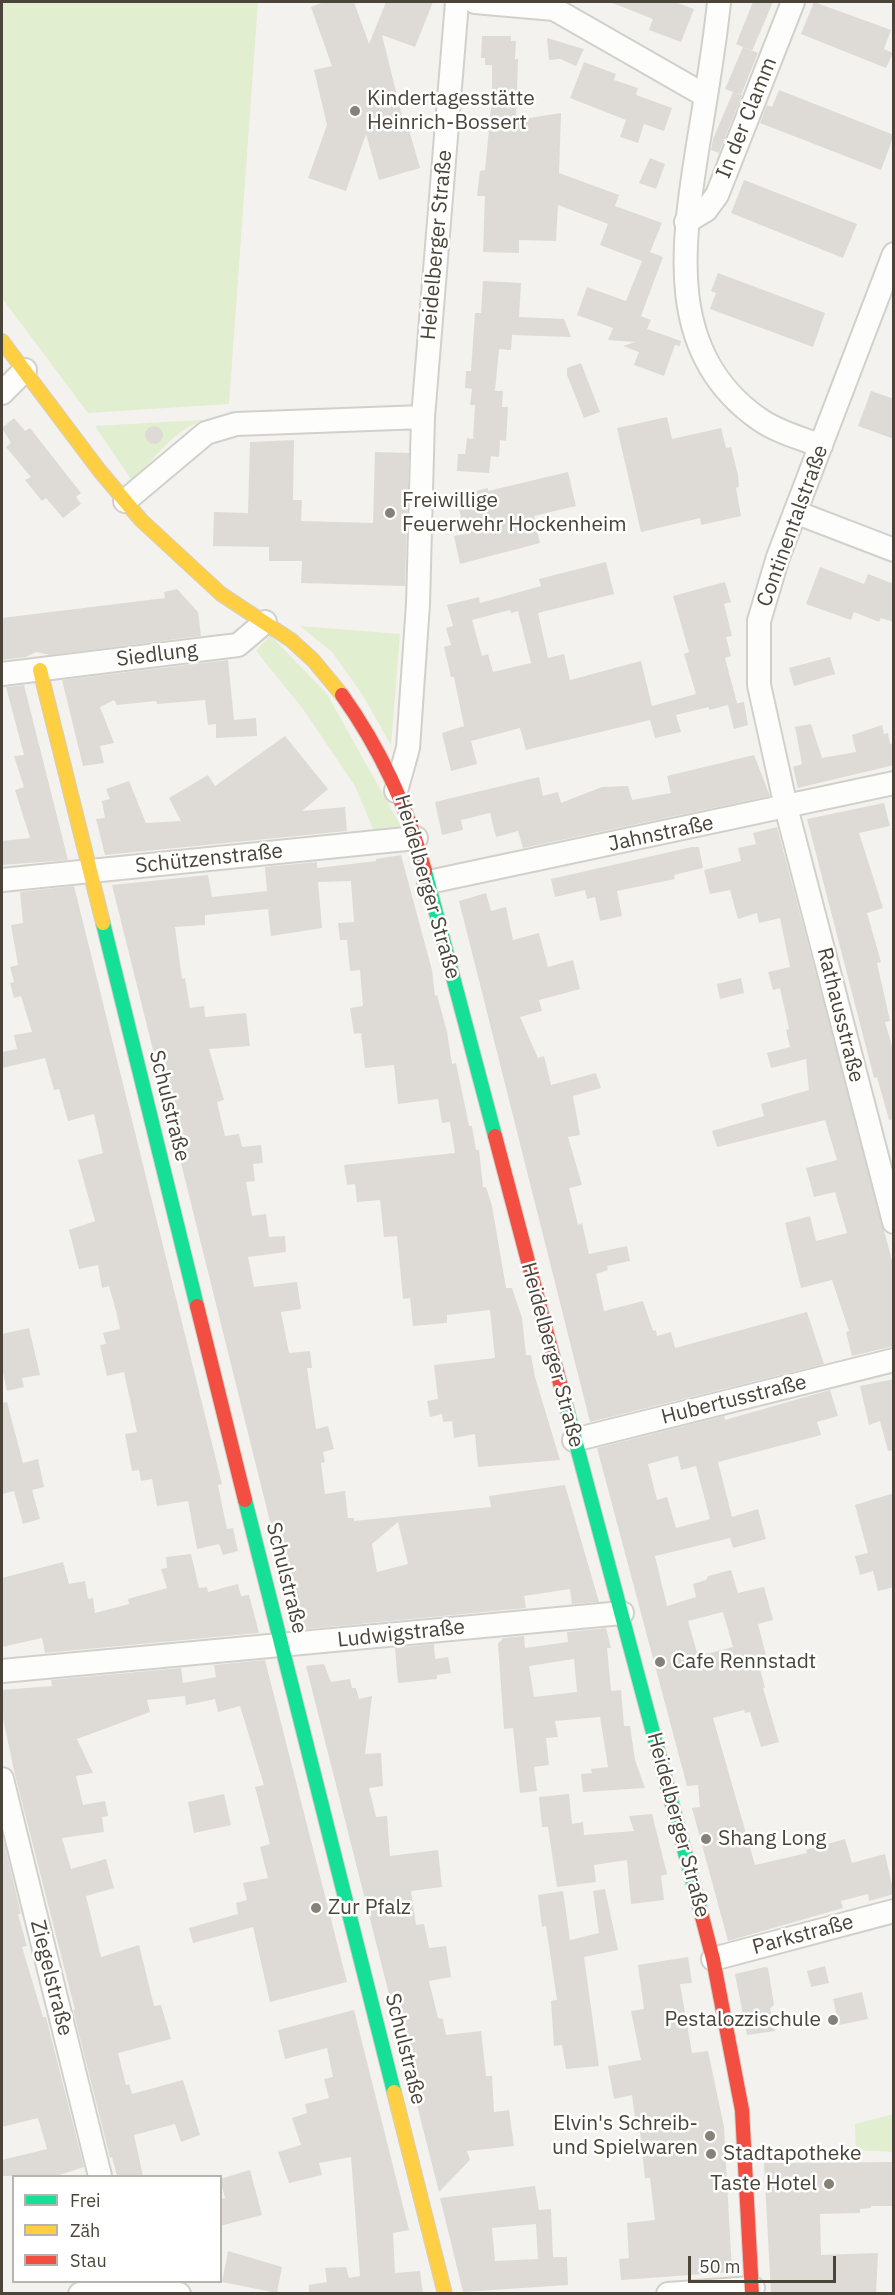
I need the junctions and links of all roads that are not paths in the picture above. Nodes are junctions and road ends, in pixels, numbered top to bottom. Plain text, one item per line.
1 (457, 2) edge
2 (475, 2) edge
3 (718, 2) edge
4 (793, 2) edge
5 (706, 96) junction
6 (686, 222) junction
7 (894, 254) edge
8 (2, 340) edge
9 (25, 370) junction
10 (2, 393) edge
11 (423, 417) junction
12 (821, 447) junction
13 (125, 501) junction
14 (795, 512) junction
15 (894, 550) edge
16 (265, 622) junction
17 (40, 669) junction
18 (2, 674) edge
19 (894, 783) edge
20 (396, 791) junction
21 (786, 807) junction
22 (416, 838) junction
23 (89, 871) junction
24 (2, 880) edge
25 (429, 882) junction
26 (894, 1222) edge
27 (894, 1360) edge
28 (574, 1440) junction
29 (622, 1612) junction
30 (281, 1645) junction
31 (2, 1671) edge
32 (2, 1779) edge
33 (894, 1911) edge
34 (713, 1959) junction
35 (100, 2175) edge
36 (126, 2284) edge
37 (752, 2291) edge
38 (80, 2294) edge
39 (179, 2294) edge
40 (445, 2294) edge
41 (668, 2294) edge

1 - 11 street, Heidelberger Straße
2 - 5 street
3 - 5 street, In der Clamm
4 - 6 street, In der Clamm
5 - 6 street, In der Clamm
6 - 12 street, In der Clamm
7 - 12 street, Continentalstraße
8 - 9 street
9 - 10 street
9 - 13 street
11 - 13 street
11 - 20 street, Heidelberger Straße
12 - 14 street, Continentalstraße
13 - 16 street
14 - 15 street
14 - 21 street, Continentalstraße
16 - 17 street, Siedlung
16 - 20 street
17 - 18 street, Siedlung
17 - 23 street
19 - 21 street, Jahnstraße
20 - 22 street, Heidelberger Straße
21 - 25 street, Jahnstraße
21 - 26 street, Rathausstraße
22 - 23 street, Schützenstraße
22 - 25 street, Heidelberger Straße
23 - 24 street, Schützenstraße
23 - 30 street, Schulstraße
25 - 28 street, Heidelberger Straße
27 - 28 street, Hubertusstraße
28 - 29 street, Heidelberger Straße
29 - 30 street, Ludwigstraße
29 - 34 street, Heidelberger Straße
30 - 31 street, Ludwigstraße
30 - 40 street, Schulstraße
32 - 35 street, Ziegelstraße
33 - 34 street, Parkstraße
34 - 37 street, Heidelberger Straße
36 - 38 street
36 - 39 street
37 - 41 street

